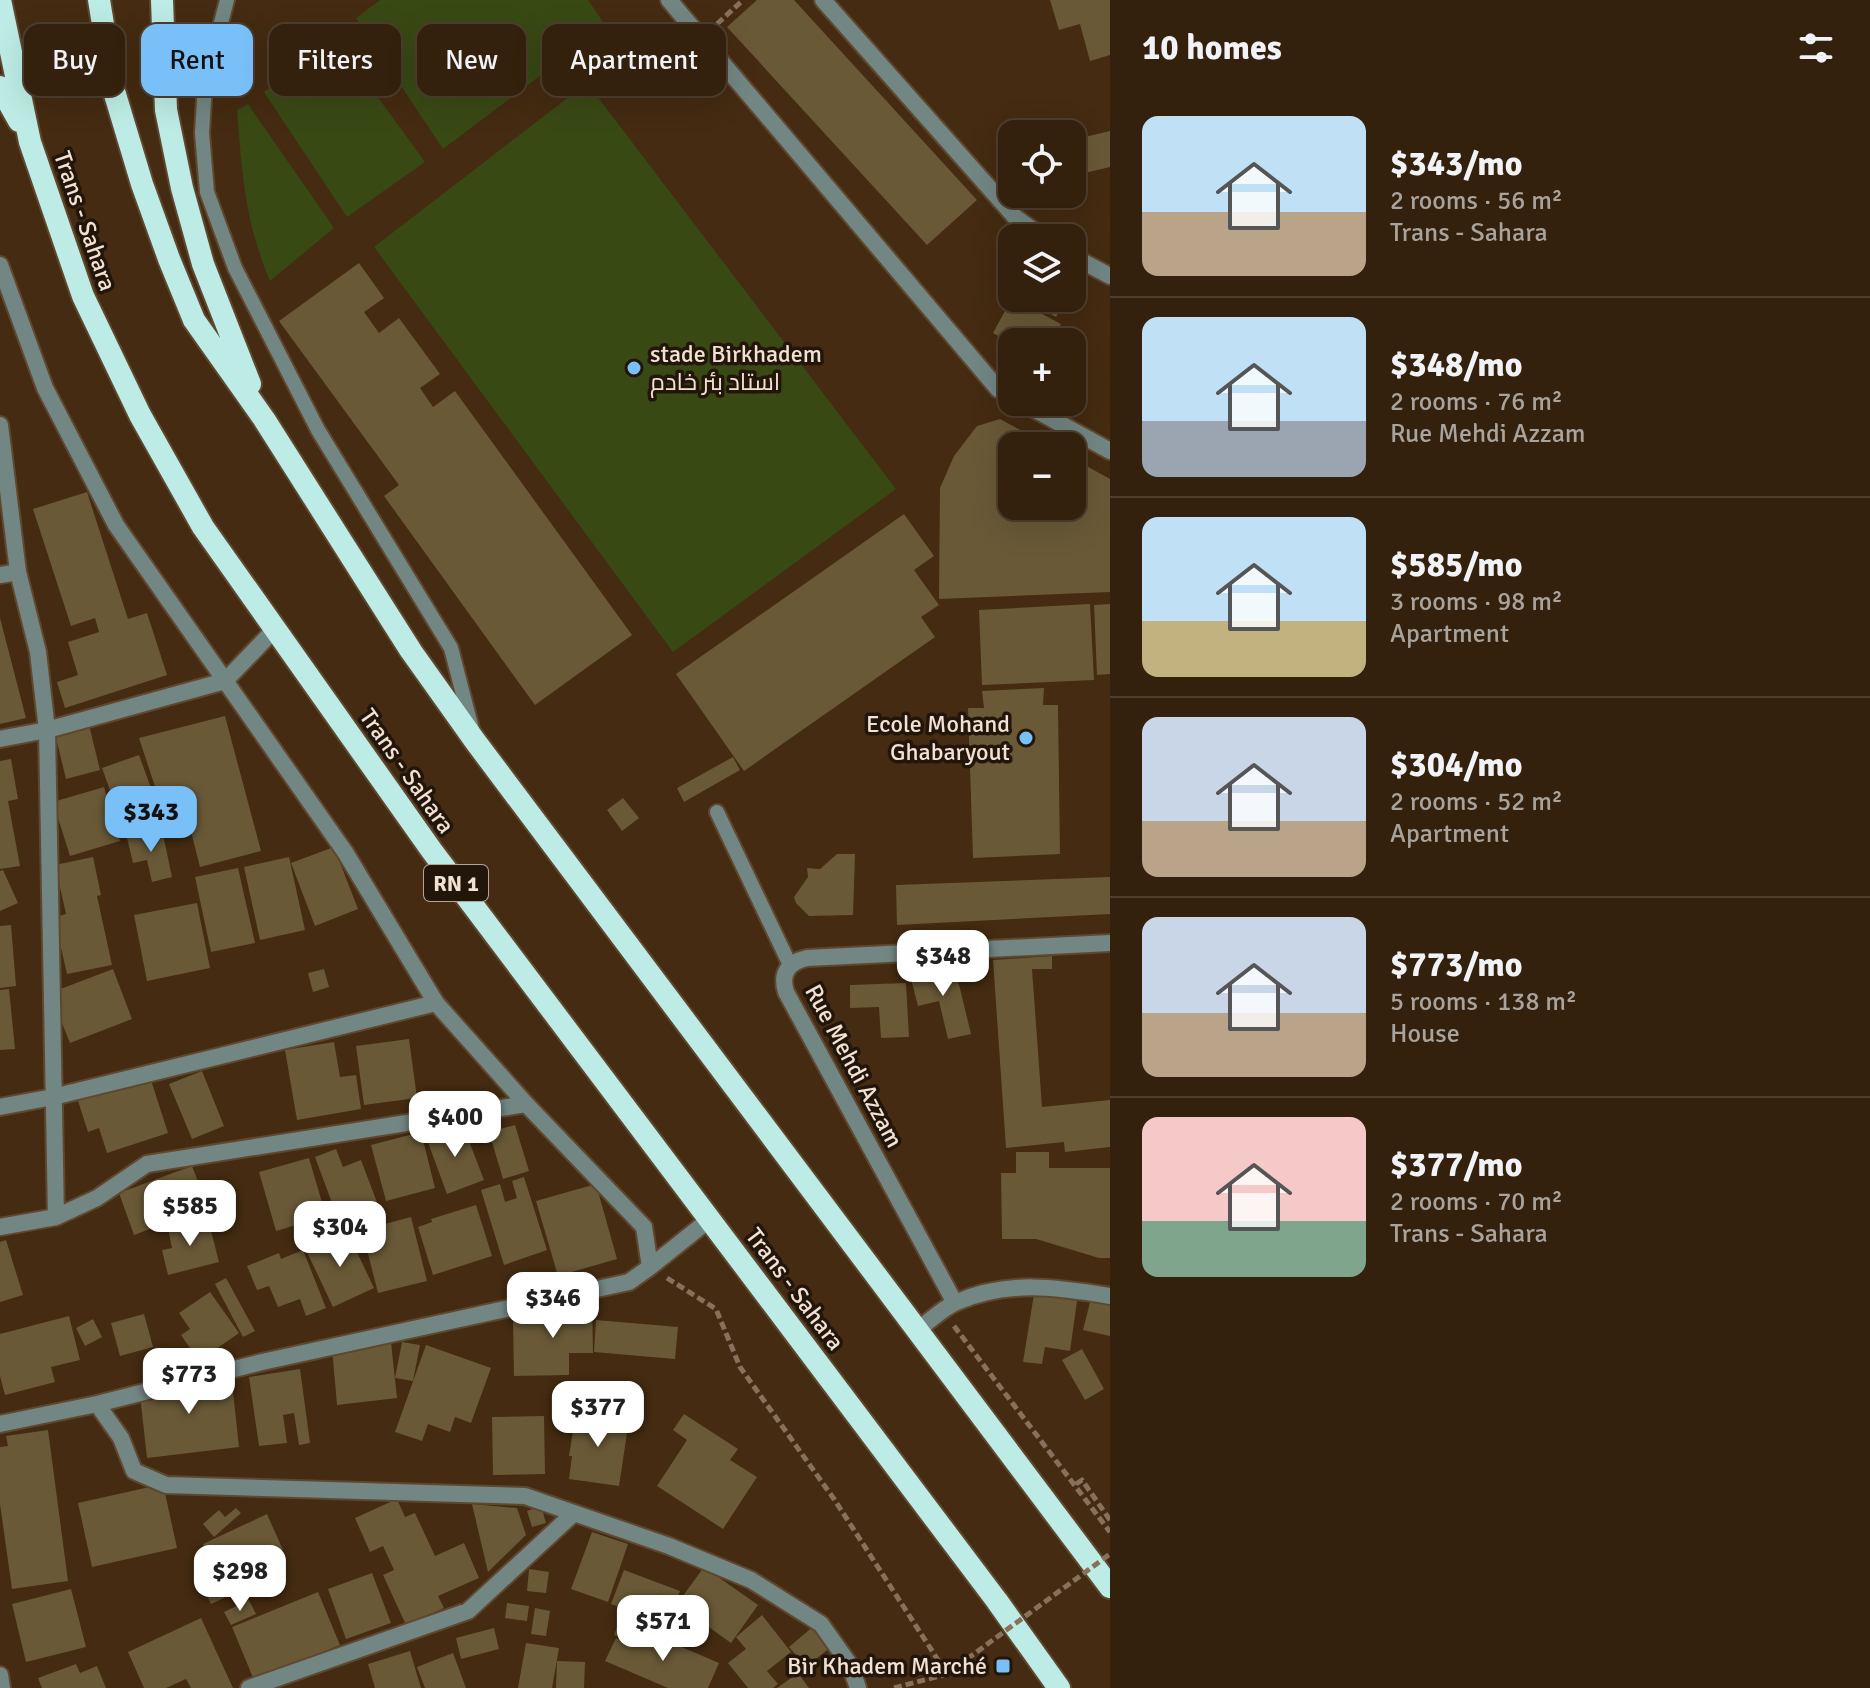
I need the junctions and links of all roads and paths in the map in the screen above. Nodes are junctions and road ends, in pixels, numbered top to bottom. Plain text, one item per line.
1 (0, 0) edge
2 (99, 0) edge
3 (162, 0) edge
4 (227, 0) edge
5 (669, 0) edge
6 (743, 0) edge
7 (823, 0) edge
8 (690, 24) edge
9 (716, 24) edge
10 (726, 66) edge
11 (0, 87) edge
12 (30, 142) junction
13 (1025, 224) edge
14 (1086, 263) edge
15 (0, 265) edge
16 (1110, 276) edge
17 (998, 389) edge
18 (1046, 416) edge
19 (264, 419) junction
20 (0, 425) edge
21 (1110, 451) edge
22 (18, 572) junction
23 (0, 575) edge
24 (275, 629) junction
25 (225, 681) junction
26 (47, 730) junction
27 (0, 739) edge
28 (475, 741) junction
29 (717, 812) dead end
30 (1110, 943) edge
31 (790, 965) junction
32 (436, 1003) junction
33 (53, 1097) junction
34 (526, 1104) junction
35 (0, 1107) edge
36 (56, 1217) junction
37 (710, 1219) junction
38 (0, 1227) edge
39 (650, 1267) junction
40 (1110, 1296) edge
41 (949, 1307) junction
42 (917, 1331) junction
43 (97, 1404) junction
44 (0, 1424) edge
45 (1076, 1484) junction
46 (573, 1514) junction
47 (1110, 1520) edge
48 (1110, 1532) edge
49 (1110, 1554) edge
50 (1110, 1587) edge
51 (947, 1674) junction
52 (0, 1675) edge
53 (2, 1688) edge
54 (249, 1688) edge
55 (858, 1688) edge
56 (894, 1688) edge
57 (1059, 1688) edge

1 - 12 highway, Trans - Sahara / RN 1
2 - 19 highway
3 - 19 highway
4 - 28 lane
5 - 8 street
6 - 9 path
7 - 13 street
10 - 17 street
11 - 12 highway
12 - 24 highway, Trans - Sahara / RN 1
14 - 16 street
15 - 25 street
18 - 21 street
19 - 28 highway
20 - 22 street
22 - 23 street
22 - 26 street
24 - 25 street
24 - 37 highway, Trans - Sahara / RN 1
25 - 26 street
25 - 32 street
26 - 27 street
26 - 33 street
28 - 42 highway
29 - 31 lane
30 - 31 street, Rue Mehdi Azzam
31 - 41 street, Rue Mehdi Azzam
32 - 33 street
32 - 34 street
33 - 35 street
33 - 36 street
34 - 36 street
34 - 39 street
36 - 38 street
37 - 39 street
37 - 57 highway, Trans - Sahara / RN 1
39 - 43 street
39 - 51 path
40 - 41 street
41 - 42 street
41 - 45 path
42 - 50 highway
43 - 44 street
43 - 46 street
45 - 47 path
45 - 48 path
46 - 54 street
46 - 55 street
49 - 51 path, bridge
51 - 56 path
52 - 53 street

